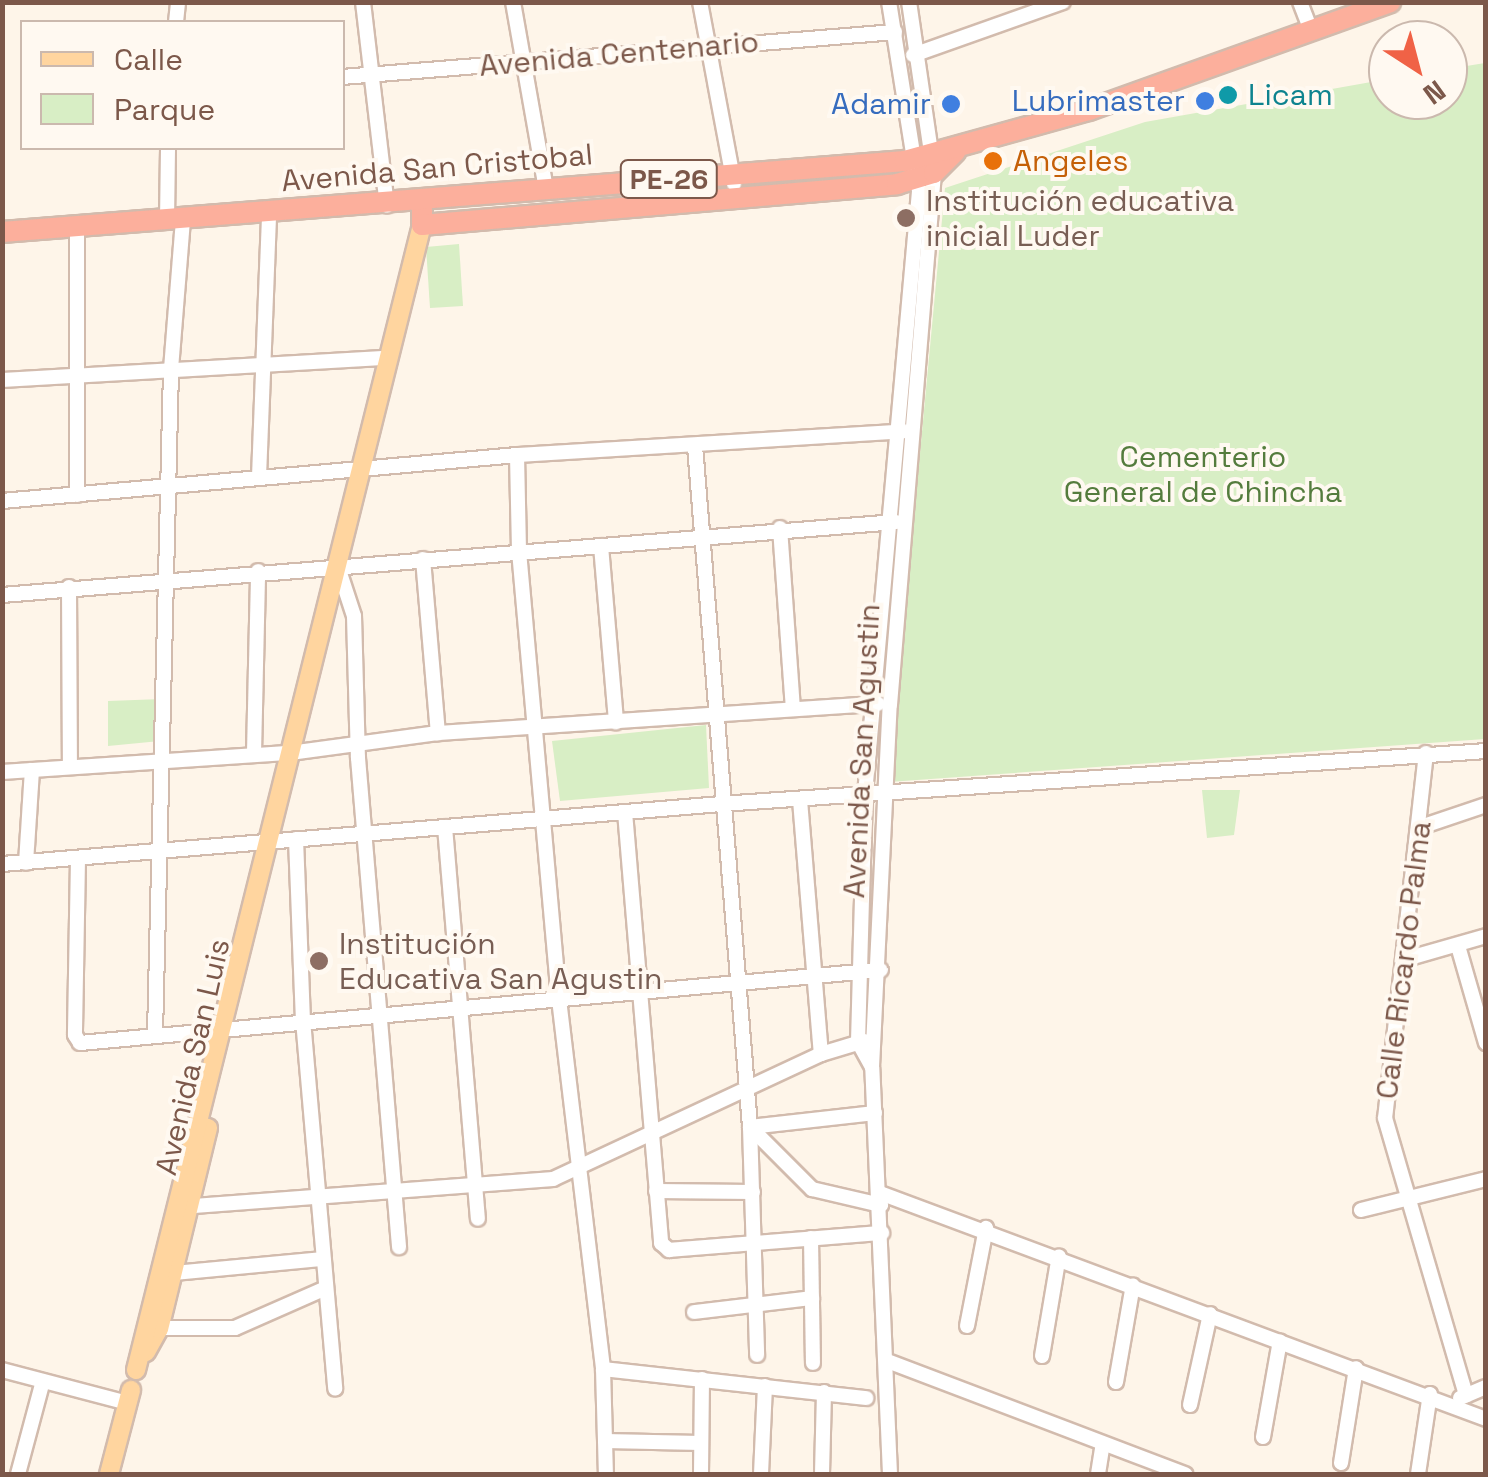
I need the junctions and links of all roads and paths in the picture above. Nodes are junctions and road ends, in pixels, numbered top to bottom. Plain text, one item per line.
1 (363, 2) edge
2 (513, 2) edge
3 (700, 2) edge
4 (889, 2) edge
5 (909, 2) edge
6 (1063, 2) edge
7 (1300, 2) edge
8 (1390, 2) edge
9 (1019, 10) edge
10 (1311, 30) junction
11 (895, 32) junction
12 (708, 48) junction
13 (918, 54) junction
14 (899, 59) junction
15 (524, 62) junction
16 (375, 74) junction
17 (345, 77) edge
18 (168, 150) edge
19 (930, 171) junction
20 (732, 174) junction
21 (584, 186) junction
22 (546, 189) junction
23 (737, 200) junction
24 (387, 206) junction
25 (588, 210) junction
26 (269, 212) junction
27 (422, 214) junction
28 (175, 220) junction
29 (77, 226) junction
30 (2, 232) edge
31 (388, 358) junction
32 (261, 362) junction
33 (170, 369) junction
34 (76, 376) junction
35 (2, 380) edge
36 (914, 430) junction
37 (898, 432) junction
38 (694, 446) junction
39 (517, 455) junction
40 (360, 470) junction
41 (259, 477) junction
42 (173, 486) junction
43 (77, 496) junction
44 (2, 501) edge
45 (906, 521) junction
46 (888, 522) junction
47 (780, 528) junction
48 (703, 535) junction
49 (601, 546) junction
50 (519, 552) junction
51 (423, 559) junction
52 (337, 564) junction
53 (258, 570) junction
54 (170, 578) junction
55 (69, 588) junction
56 (2, 594) edge
57 (870, 704) junction
58 (890, 705) junction
59 (793, 708) junction
60 (716, 714) junction
61 (616, 722) junction
62 (538, 727) junction
63 (438, 733) junction
64 (358, 742) junction
65 (1486, 750) edge
66 (254, 753) junction
67 (290, 753) junction
68 (1426, 753) junction
69 (163, 760) junction
70 (70, 766) junction
71 (32, 770) junction
72 (2, 772) edge
73 (887, 792) junction
74 (865, 794) junction
75 (800, 800) junction
76 (721, 804) junction
77 (1486, 805) edge
78 (626, 812) junction
79 (543, 821) junction
80 (445, 826) junction
81 (1420, 827) junction
82 (367, 833) junction
83 (296, 838) junction
84 (268, 841) junction
85 (162, 853) junction
86 (78, 858) junction
87 (26, 862) junction
88 (2, 864) edge
89 (1486, 936) edge
90 (1458, 946) junction
91 (1406, 959) junction
92 (881, 970) junction
93 (857, 973) junction
94 (814, 979) junction
95 (738, 987) junction
96 (641, 992) junction
97 (559, 999) junction
98 (461, 1006) junction
99 (384, 1013) junction
100 (303, 1020) junction
101 (226, 1031) junction
102 (154, 1034) junction
103 (878, 1038) junction
104 (858, 1042) junction
105 (1486, 1043) edge
106 (821, 1054) junction
107 (872, 1066) junction
108 (747, 1089) junction
109 (875, 1113) junction
110 (750, 1127) junction
111 (650, 1133) junction
112 (578, 1168) junction
113 (1486, 1179) edge
114 (478, 1186) junction
115 (398, 1191) junction
116 (656, 1192) junction
117 (754, 1192) junction
118 (320, 1196) junction
119 (880, 1199) junction
120 (1406, 1200) junction
121 (182, 1207) junction
122 (1361, 1210) dead end
123 (478, 1219) dead end
124 (986, 1228) junction
125 (882, 1233) junction
126 (811, 1238) junction
127 (756, 1241) junction
128 (400, 1247) dead end
129 (1058, 1256) junction
130 (323, 1259) junction
131 (174, 1273) junction
132 (1134, 1285) junction
133 (326, 1288) junction
134 (812, 1298) junction
135 (758, 1304) junction
136 (694, 1312) dead end
137 (1210, 1314) junction
138 (967, 1326) dead end
139 (152, 1328) junction
140 (1280, 1341) junction
141 (757, 1355) dead end
142 (1042, 1356) dead end
143 (890, 1362) junction
144 (813, 1363) dead end
145 (1356, 1368) junction
146 (2, 1370) edge
147 (136, 1370) joint
148 (603, 1370) junction
149 (43, 1380) junction
150 (702, 1380) junction
151 (1116, 1382) dead end
152 (765, 1386) junction
153 (1486, 1387) edge
154 (336, 1388) dead end
155 (824, 1392) junction
156 (1430, 1394) junction
157 (1466, 1395) junction
158 (130, 1397) junction
159 (866, 1398) dead end
160 (1451, 1404) junction
161 (1190, 1405) dead end
162 (1486, 1420) edge
163 (1264, 1437) dead end
164 (605, 1441) junction
165 (701, 1443) junction
166 (1102, 1443) junction
167 (1341, 1463) dead end
168 (18, 1474) edge
169 (108, 1474) edge
170 (606, 1474) edge
171 (701, 1474) edge
172 (761, 1474) edge
173 (822, 1474) edge
174 (890, 1474) edge
175 (1098, 1474) edge
176 (1185, 1474) edge
177 (1418, 1474) edge

1 - 16 street
2 - 15 street
3 - 12 street
4 - 11 street
5 - 13 street
6 - 9 street
7 - 10 street
8 - 10 highway, Avenida San Cristobal / PE-26
9 - 13 street
10 - 19 highway, Avenida San Cristobal / PE-26
11 - 12 street, Avenida Centenario
11 - 14 street
12 - 15 street, Avenida Centenario
12 - 20 street
13 - 14 street
13 - 19 street
14 - 19 street
15 - 16 street, Avenida Centenario
15 - 22 street
16 - 17 street, Avenida Centenario
16 - 24 street
18 - 28 street
19 - 20 highway, Avenida San Cristobal / PE-26
19 - 23 highway
19 - 36 street, Avenida San Agustin
19 - 37 street, Avenida San Agustin
20 - 21 highway, Avenida San Cristobal / PE-26
20 - 23 street
21 - 22 highway, Avenida San Cristobal / PE-26
21 - 25 highway
22 - 27 highway, Avenida San Cristobal / PE-26
23 - 25 highway
24 - 26 highway, Avenida San Cristobal / PE-26
24 - 27 highway, Avenida San Cristobal / PE-26
25 - 27 highway
26 - 28 highway, Avenida San Cristobal / PE-26
26 - 32 street
27 - 31 main road, Avenida San Luis
28 - 29 highway, Avenida San Cristobal / PE-26
28 - 33 street
29 - 30 highway, Avenida San Cristobal / PE-26
29 - 34 street
31 - 32 street
31 - 40 main road, Avenida San Luis
32 - 33 street
32 - 41 street
33 - 34 street
33 - 42 street
34 - 35 street
34 - 43 street
36 - 37 street
36 - 45 street, Avenida San Agustin
37 - 38 street
37 - 46 street, Avenida San Agustin
38 - 39 street
38 - 48 street
39 - 40 street
39 - 50 street
40 - 41 street
40 - 52 main road, Avenida San Luis
41 - 42 street
42 - 43 street
42 - 54 street
43 - 44 street
45 - 46 street
45 - 58 street, Avenida San Agustin
46 - 47 street
46 - 57 street, Avenida San Agustin
47 - 48 street
47 - 59 street
48 - 49 street
48 - 60 street
49 - 50 street
49 - 61 street
50 - 51 street
50 - 62 street
51 - 52 street
51 - 63 street
52 - 53 street
52 - 64 street
52 - 67 main road, Avenida San Luis
53 - 54 street
53 - 66 street
54 - 55 street
54 - 69 street
55 - 56 street
55 - 70 street
57 - 58 street
57 - 59 street
57 - 74 street, Avenida San Agustin
58 - 73 street, Avenida San Agustin
59 - 60 street
60 - 61 street
60 - 76 street
61 - 62 street
62 - 63 street
62 - 79 street
63 - 64 street
64 - 67 street
64 - 82 street
65 - 68 street
66 - 67 street
66 - 69 street
67 - 84 main road, Avenida San Luis
68 - 73 street
68 - 81 street, Calle Ricardo Palma
69 - 70 street
69 - 85 street
70 - 71 street
71 - 72 street
71 - 87 street
73 - 74 street
73 - 92 street, Avenida San Agustin
74 - 75 street
74 - 93 street, Avenida San Agustin
75 - 76 street
75 - 94 street
76 - 78 street
76 - 95 street
77 - 81 street
78 - 79 street
78 - 96 street
79 - 80 street
79 - 97 street
80 - 82 street
80 - 98 street
81 - 91 street, Calle Ricardo Palma
82 - 83 street
82 - 99 street
83 - 84 street
83 - 100 street
84 - 85 street
84 - 101 main road, Avenida San Luis
85 - 86 street
85 - 102 street
86 - 87 street
86 - 102 street
87 - 88 street
89 - 90 street
90 - 91 street
90 - 105 street
91 - 120 street, Calle Ricardo Palma
92 - 93 street
92 - 103 street, Avenida San Agustin
93 - 94 street
93 - 104 street, Avenida San Agustin
94 - 95 street
94 - 106 street
95 - 96 street
95 - 108 street
96 - 97 street
96 - 111 street
97 - 98 street
97 - 112 street
98 - 99 street
98 - 114 street
99 - 100 street
99 - 115 street
100 - 101 street
100 - 118 street
101 - 102 street
101 - 121 main road, Avenida San Luis
103 - 104 street
103 - 107 street, Avenida San Agustin
104 - 106 street
104 - 107 street
106 - 108 street
107 - 109 street, Avenida San Agustin
108 - 110 street
108 - 111 street
109 - 110 street
109 - 119 street, Avenida San Agustin
110 - 117 street
110 - 119 street
111 - 112 street
111 - 116 street
112 - 114 street
112 - 148 street
113 - 120 street
114 - 115 street
114 - 123 street
115 - 118 street
115 - 128 street
116 - 117 street
116 - 127 street
117 - 127 street
118 - 121 street
118 - 130 street
119 - 124 street
119 - 125 street, Avenida San Agustin
120 - 122 street
120 - 157 street, Calle Ricardo Palma
121 - 131 main road, Avenida San Luis
121 - 139 main road, Avenida San Luis
124 - 129 street
124 - 138 street
125 - 126 street
125 - 143 street, Avenida San Agustin
126 - 127 street
126 - 134 street
127 - 135 street
129 - 132 street
129 - 142 street
130 - 131 street
130 - 133 street
131 - 139 main road, Avenida San Luis
132 - 137 street
132 - 151 street
133 - 139 street
133 - 154 street
134 - 135 street
134 - 144 street
135 - 136 street
135 - 141 street
137 - 140 street
137 - 161 street
139 - 147 main road, Avenida San Luis
140 - 145 street
140 - 163 street
143 - 166 street
143 - 174 street, Avenida San Agustin
145 - 156 street
145 - 167 street
146 - 149 street
147 - 158 street, Avenida San Luis
148 - 150 street
148 - 164 street
149 - 158 street
149 - 168 street
150 - 152 street
150 - 165 street
152 - 155 street
152 - 172 street
153 - 157 street
155 - 159 street
155 - 173 street
156 - 160 street
156 - 177 street
157 - 160 street
158 - 169 main road, Avenida San Luis
160 - 162 street
164 - 165 street
164 - 170 street
165 - 171 street
166 - 175 street
166 - 176 street

